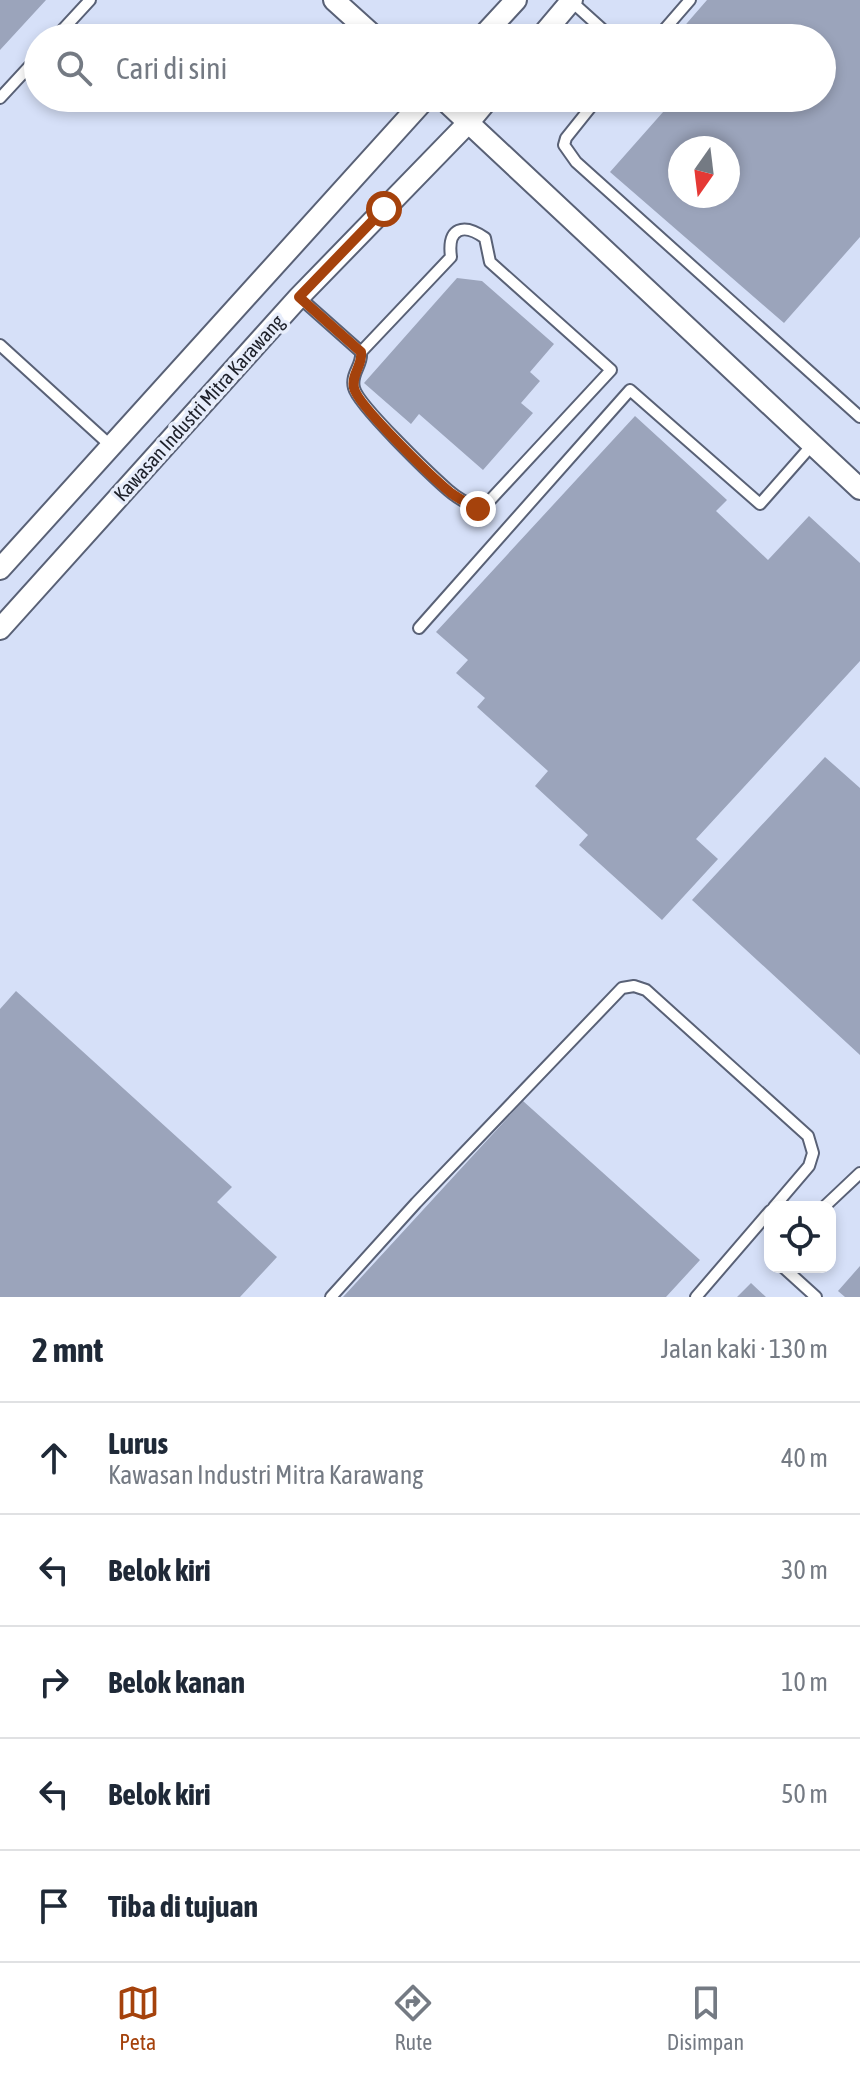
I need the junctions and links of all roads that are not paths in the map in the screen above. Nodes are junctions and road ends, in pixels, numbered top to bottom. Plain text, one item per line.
1 (90, 0) edge
2 (334, 0) edge
3 (516, 0) edge
4 (690, 0) edge
5 (571, 1) edge
6 (68, 24) edge
7 (361, 24) edge
8 (494, 24) edge
9 (552, 24) edge
10 (596, 24) edge
11 (669, 24) edge
12 (24, 72) edge
13 (0, 98) edge
14 (413, 112) edge
15 (458, 112) edge
16 (477, 112) edge
17 (587, 112) edge
18 (469, 122) junction
19 (299, 297) junction
20 (0, 345) edge
21 (361, 352) junction
22 (860, 417) edge
23 (812, 445) junction
24 (111, 446) junction
25 (860, 489) edge
26 (0, 569) edge
27 (419, 628) dead end
28 (0, 629) edge
29 (860, 1173) edge
30 (779, 1201) edge
31 (830, 1201) edge
32 (764, 1218) edge
33 (790, 1273) edge
34 (331, 1297) edge
35 (696, 1297) edge
36 (816, 1297) edge

1 - 6 lane
2 - 7 street
3 - 8 street
4 - 11 lane
5 - 9 street
5 - 10 lane
12 - 13 lane
14 - 24 street, Kawasan Industri Mitra Karawang
15 - 18 street
16 - 18 street, Kawasan Industri Mitra Karawang
17 - 22 lane
18 - 19 street, Kawasan Industri Mitra Karawang
18 - 23 street
19 - 21 lane
19 - 28 street, Kawasan Industri Mitra Karawang
20 - 24 lane
21 - 21 lane
23 - 25 street
23 - 27 lane
24 - 26 street, Kawasan Industri Mitra Karawang
29 - 31 lane
30 - 34 lane
32 - 35 lane
33 - 36 lane

